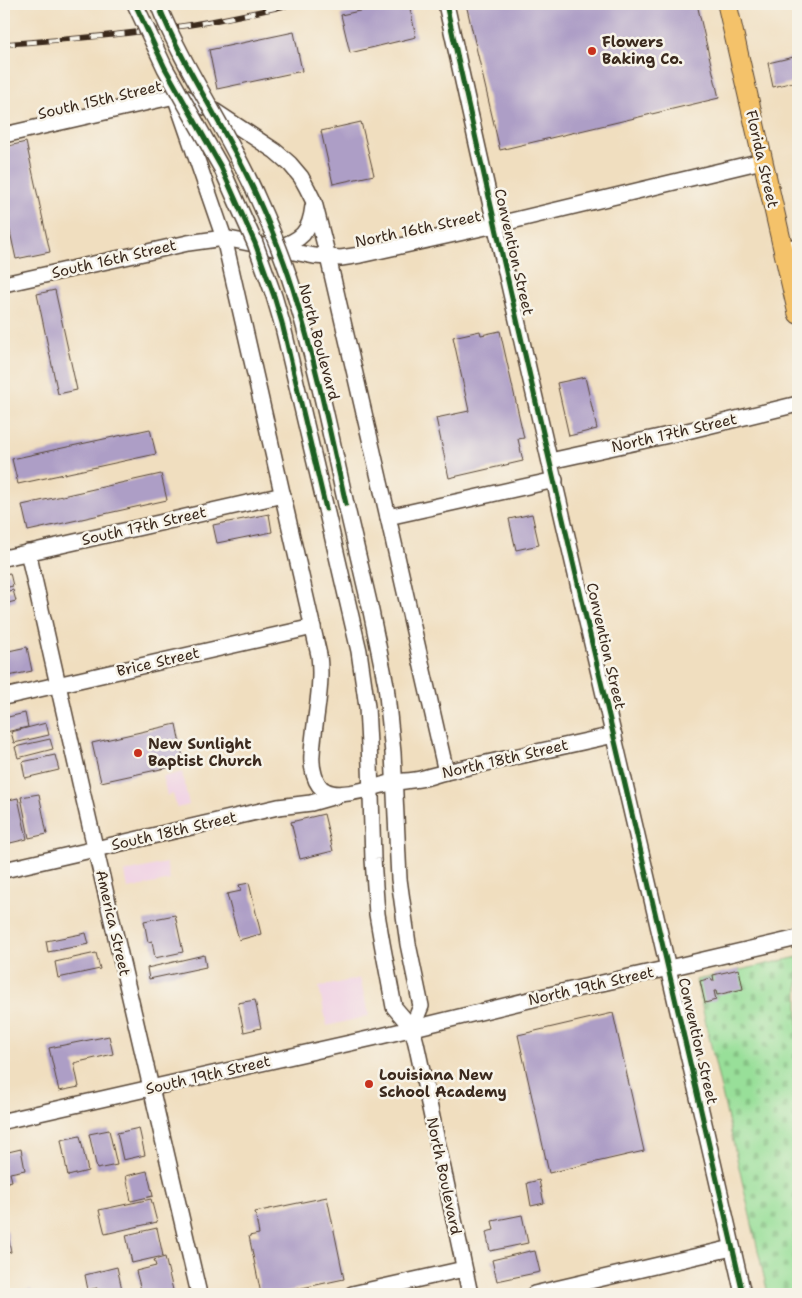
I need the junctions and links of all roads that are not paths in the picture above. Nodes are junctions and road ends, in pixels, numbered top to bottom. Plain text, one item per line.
1 (135, 4) edge
2 (158, 4) edge
3 (446, 4) edge
4 (727, 4) edge
5 (175, 96) junction
6 (4, 135) edge
7 (762, 161) junction
8 (314, 202) junction
9 (495, 225) junction
10 (224, 238) junction
11 (276, 248) junction
12 (791, 248) edge
13 (328, 257) junction
14 (4, 284) edge
15 (798, 314) edge
16 (798, 404) edge
17 (550, 461) junction
18 (555, 480) junction
19 (283, 495) junction
20 (388, 517) junction
21 (28, 552) junction
22 (4, 558) edge
23 (313, 627) junction
24 (58, 685) junction
25 (4, 697) edge
26 (614, 735) junction
27 (446, 772) junction
28 (395, 782) junction
29 (371, 787) junction
30 (343, 794) junction
31 (96, 849) junction
32 (4, 870) edge
33 (798, 938) edge
34 (669, 968) junction
35 (412, 1028) junction
36 (151, 1087) junction
37 (4, 1121) edge
38 (732, 1248) junction
39 (464, 1269) junction
40 (199, 1294) edge
41 (352, 1294) edge
42 (470, 1294) edge
43 (534, 1294) edge
44 (743, 1294) edge

1 - 29 street, North Boulevard, bridge
2 - 28 street, North Boulevard, bridge
3 - 9 street, Convention Street
4 - 7 main road, Florida Street
5 - 6 street, South 15th Street
5 - 8 street, South 15th Street
5 - 10 street
7 - 9 street, North 16th Street
7 - 12 main road, Florida Street
8 - 11 street
8 - 13 street, South 15th Street
9 - 13 street, North 16th Street
9 - 17 street, Convention Street
10 - 11 street, North 16th Street
10 - 14 street, South 16th Street
10 - 19 street
11 - 13 street, North 16th Street
12 - 15 main road, Florida Street
13 - 20 street, North Boulevard
16 - 17 street, North 17th Street
17 - 18 street, Convention Street
18 - 20 street
18 - 26 street, Convention Street
19 - 21 street, South 17th Street
19 - 23 street
20 - 27 street, North Boulevard
21 - 22 street, South 17th Street
21 - 24 street, America Street
23 - 24 street, Brice Street
23 - 30 street
24 - 25 street, Brice Street
24 - 31 street, America Street
26 - 27 street, North 18th Street
26 - 34 street, Convention Street
27 - 28 street, North 18th Street
28 - 29 street
28 - 35 street, North Boulevard
29 - 30 street
29 - 35 street, North Boulevard
30 - 31 street, South 18th Street
31 - 32 street, South 18th Street
31 - 36 street, America Street
33 - 34 street, North 19th Street
34 - 35 street, North 19th Street
34 - 38 street, Convention Street
35 - 36 street, South 19th Street
35 - 39 street, North Boulevard
36 - 37 street, South 19th Street
36 - 40 street, America Street
38 - 43 street
38 - 44 street, Convention Street
39 - 41 street
39 - 42 street, North Boulevard

